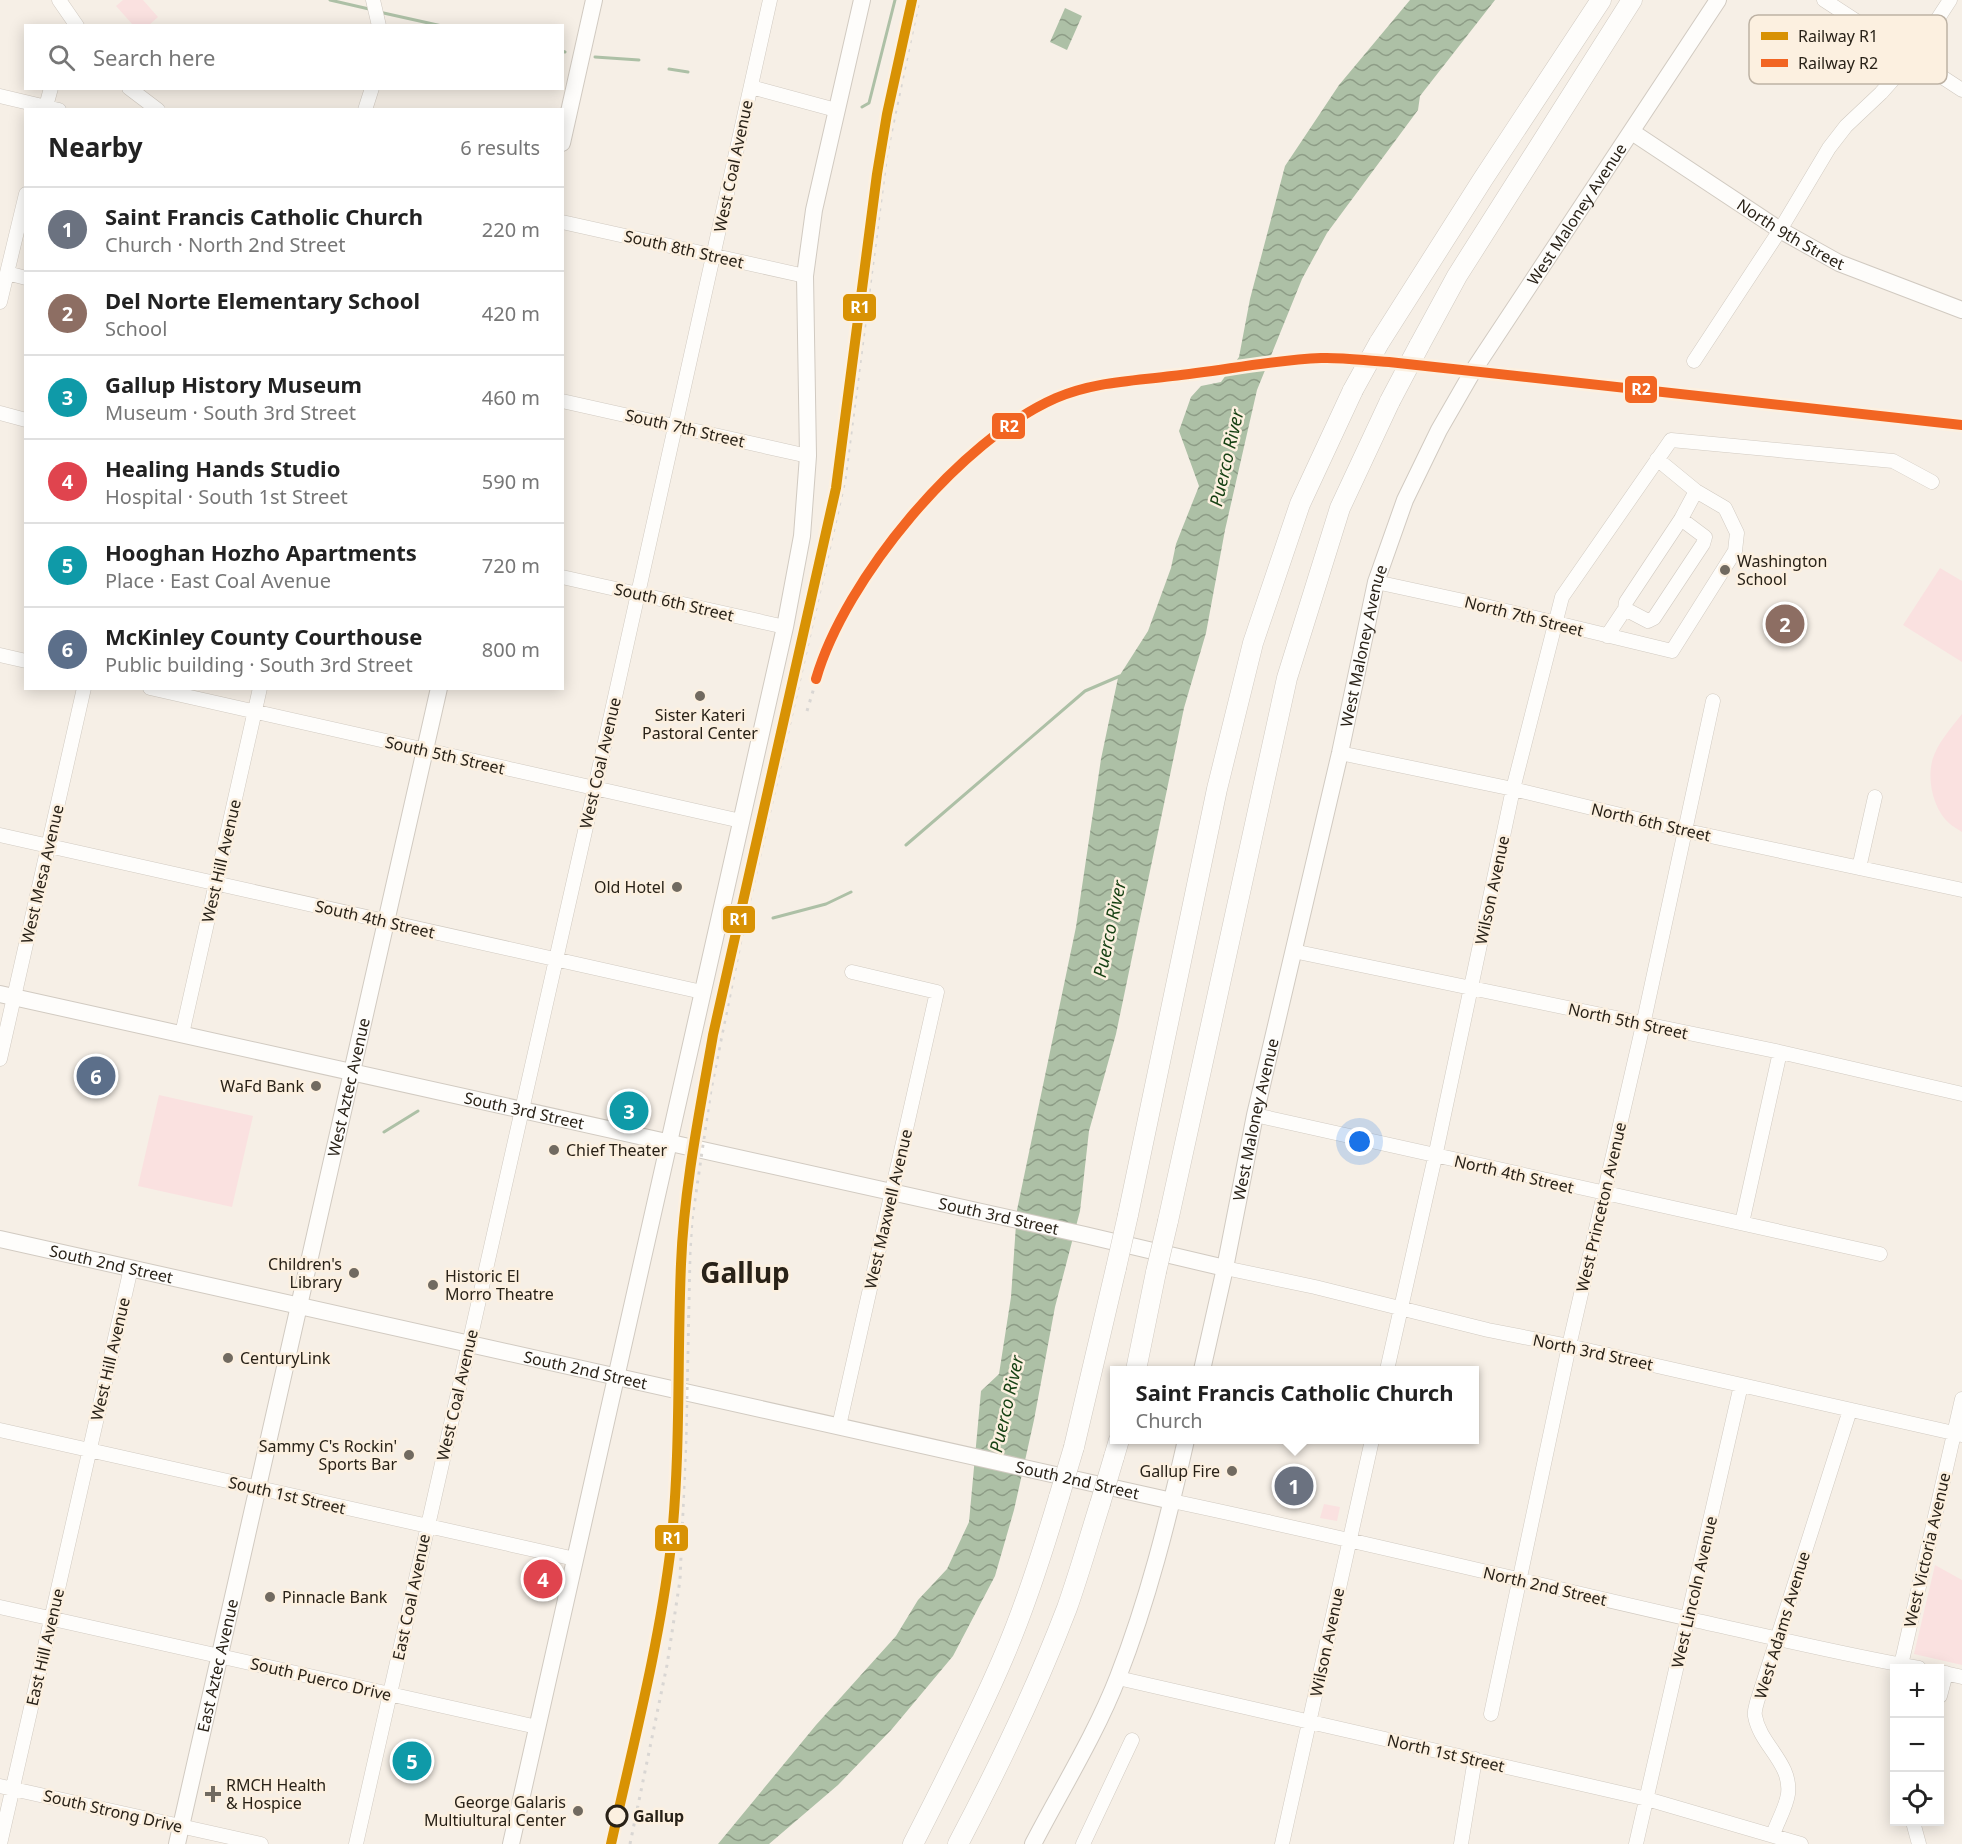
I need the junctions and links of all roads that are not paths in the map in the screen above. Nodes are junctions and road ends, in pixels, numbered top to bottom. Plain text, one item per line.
1 (59, 0) edge
2 (373, 0) edge
3 (594, 0) edge
4 (770, 0) edge
5 (862, 0) edge
6 (1588, 0) edge
7 (1601, 0) edge
8 (1718, 0) edge
9 (1824, 0) edge
10 (1950, 0) edge
11 (1631, 2) edge
12 (1847, 15) edge
13 (1940, 15) edge
14 (72, 23) edge
15 (379, 24) edge
16 (1947, 80) edge
17 (1889, 84) edge
18 (750, 87) junction
19 (51, 90) edge
20 (132, 90) edge
21 (371, 90) edge
22 (1962, 90) edge
23 (0, 96) edge
24 (46, 108) edge
25 (50, 108) edge
26 (155, 108) edge
27 (365, 108) edge
28 (836, 110) junction
29 (1632, 132) junction
30 (564, 134) edge
31 (1513, 134) junction
32 (24, 202) edge
33 (564, 222) edge
34 (1780, 230) junction
35 (713, 256) junction
36 (805, 276) junction
37 (24, 278) edge
38 (4, 280) edge
39 (0, 302) edge
40 (1962, 310) edge
41 (1694, 361) dead end
42 (564, 401) edge
43 (0, 413) edge
44 (24, 419) edge
45 (675, 426) junction
46 (808, 456) junction
47 (1658, 459) junction
48 (1932, 482) dead end
49 (1696, 491) junction
50 (1682, 519) junction
51 (564, 577) edge
52 (1376, 582) junction
53 (638, 594) junction
54 (1625, 609) junction
55 (1554, 624) junction
56 (785, 627) junction
57 (1607, 636) junction
58 (0, 655) edge
59 (24, 661) edge
60 (84, 690) edge
61 (159, 690) edge
62 (260, 690) edge
63 (439, 690) edge
64 (1713, 701) dead end
65 (254, 712) junction
66 (425, 750) junction
67 (1340, 753) junction
68 (595, 787) junction
69 (1513, 789) junction
70 (1875, 797) dead end
71 (741, 821) junction
72 (1687, 831) junction
73 (0, 835) edge
74 (48, 846) junction
75 (1859, 867) junction
76 (216, 883) junction
77 (1962, 891) edge
78 (386, 921) junction
79 (1293, 951) junction
80 (555, 959) junction
81 (852, 972) dead end
82 (1472, 988) junction
83 (702, 992) junction
84 (7, 995) edge
85 (1643, 1025) junction
86 (182, 1034) junction
87 (1780, 1052) junction
88 (0, 1059) edge
89 (352, 1072) junction
90 (1962, 1094) edge
91 (521, 1109) junction
92 (1255, 1115) junction
93 (668, 1143) junction
94 (1435, 1156) junction
95 (892, 1193) junction
96 (1605, 1194) junction
97 (1742, 1223) junction
98 (0, 1239) edge
99 (1880, 1254) dead end
100 (131, 1268) junction
101 (1225, 1268) junction
102 (299, 1306) junction
103 (1400, 1310) junction
104 (468, 1343) junction
105 (1569, 1346) junction
106 (1137, 1366) edge
107 (1203, 1366) edge
108 (1388, 1366) edge
109 (615, 1376) junction
110 (1742, 1385) junction
111 (1962, 1399) edge
112 (1850, 1410) junction
113 (839, 1426) junction
114 (0, 1430) edge
115 (1958, 1434) edge
116 (1185, 1444) edge
117 (1371, 1444) edge
118 (1117, 1448) edge
119 (89, 1450) junction
120 (258, 1488) junction
121 (1172, 1501) junction
122 (427, 1526) junction
123 (1350, 1539) junction
124 (574, 1559) junction
125 (1520, 1581) junction
126 (0, 1607) edge
127 (1687, 1618) junction
128 (51, 1619) junction
129 (1776, 1638) junction
130 (220, 1656) junction
131 (1896, 1664) edge
132 (1901, 1664) edge
133 (1944, 1673) edge
134 (1962, 1677) edge
135 (1118, 1678) junction
136 (390, 1694) junction
137 (1491, 1714) dead end
138 (1310, 1722) junction
139 (537, 1727) junction
140 (1132, 1740) dead end
141 (1475, 1759) junction
142 (6, 1787) edge
143 (1647, 1799) junction
144 (181, 1826) junction
145 (1914, 1826) edge
146 (1773, 1835) junction
147 (0, 1844) edge
148 (177, 1844) edge
149 (261, 1844) edge
150 (356, 1844) edge
151 (511, 1844) edge
152 (913, 1844) edge
153 (958, 1844) edge
154 (1033, 1844) edge
155 (1083, 1844) edge
156 (1282, 1844) edge
157 (1461, 1844) edge
158 (1636, 1844) edge
159 (1801, 1844) edge
160 (1919, 1844) edge

1 - 14 street
2 - 15 street
3 - 30 main road
4 - 18 street, West Coal Avenue
5 - 28 main road
6 - 31 highway
7 - 31 highway
8 - 29 main road, West Maloney Avenue
9 - 12 street
10 - 13 street
11 - 106 highway, bridge
16 - 22 street
17 - 34 street
18 - 28 street
18 - 35 street, West Coal Avenue
19 - 25 street
20 - 26 street
21 - 27 street
23 - 24 street
28 - 36 main road
29 - 34 main road, North 9th Street
29 - 52 main road, West Maloney Avenue
31 - 152 highway, bridge
32 - 38 street
33 - 35 street, South 8th Street
34 - 40 main road, North 9th Street
34 - 41 street
35 - 36 street, South 8th Street
35 - 45 street, West Coal Avenue
36 - 46 main road
37 - 38 street
38 - 39 street
42 - 45 street, South 7th Street
43 - 44 street
45 - 46 street, South 7th Street
45 - 53 street, West Coal Avenue
46 - 56 main road
47 - 48 street, Wilson Avenue
47 - 49 street
47 - 55 street, Wilson Avenue
49 - 50 street
49 - 57 street, North 7th Street
50 - 54 street
50 - 54 street
51 - 53 street, South 6th Street
52 - 55 street, North 7th Street
52 - 67 main road, West Maloney Avenue
53 - 56 street, South 6th Street
53 - 68 street, West Coal Avenue
54 - 57 street
55 - 57 street, North 7th Street
55 - 69 street, Wilson Avenue
56 - 71 main road
58 - 59 street
60 - 74 street, West Mesa Avenue
61 - 65 street, South 5th Street
62 - 65 street, West Hill Avenue
63 - 66 main road, West Aztec Avenue
64 - 72 street, West Princeton Avenue
65 - 66 street, South 5th Street
65 - 76 street, West Hill Avenue
66 - 68 street, South 5th Street
66 - 78 main road, West Aztec Avenue
67 - 69 street, North 6th Street
67 - 79 main road, West Maloney Avenue
68 - 71 street, South 5th Street
68 - 80 street, West Coal Avenue
69 - 72 street, North 6th Street
69 - 82 street, Wilson Avenue
70 - 75 street
71 - 83 main road
72 - 75 street, North 6th Street
72 - 85 street, West Princeton Avenue
73 - 74 street
74 - 76 street, South 4th Street
74 - 84 street, West Mesa Avenue
75 - 77 street, North 6th Street
76 - 78 street, South 4th Street
76 - 86 street, West Hill Avenue
78 - 80 street, South 4th Street
78 - 89 main road, West Aztec Avenue
79 - 82 street, North 5th Street
79 - 92 main road, West Maloney Avenue
80 - 83 street, South 4th Street
80 - 91 street, West Coal Avenue
81 - 95 street, West Maxwell Avenue
82 - 85 street, North 5th Street
82 - 94 street, Wilson Avenue
83 - 93 main road
84 - 86 main road, South 3rd Street
84 - 88 street, West Mesa Avenue
85 - 87 street, North 5th Street
85 - 96 street, West Princeton Avenue
86 - 89 main road, South 3rd Street
87 - 90 street, North 5th Street
87 - 97 street
89 - 91 main road, South 3rd Street
89 - 102 main road, West Aztec Avenue
91 - 93 main road, South 3rd Street
91 - 104 street, West Coal Avenue
92 - 94 street, North 4th Street
92 - 101 main road, West Maloney Avenue
93 - 95 main road, South 3rd Street
93 - 109 main road
94 - 96 street, North 4th Street
94 - 103 street, Wilson Avenue
95 - 101 main road, South 3rd Street
95 - 113 street, West Maxwell Avenue
96 - 97 street, North 4th Street
96 - 105 street, West Princeton Avenue
97 - 99 street, North 4th Street
98 - 100 main road, South 2nd Street
100 - 102 main road, South 2nd Street
100 - 119 street, West Hill Avenue
101 - 103 street, North 3rd Street
101 - 107 main road, West Maloney Avenue
102 - 104 main road, South 2nd Street
102 - 120 main road, West Aztec Avenue
103 - 105 street, North 3rd Street
103 - 108 street, Wilson Avenue
104 - 109 main road, South 2nd Street
104 - 122 street, West Coal Avenue
105 - 110 street, North 3rd Street
105 - 125 street, West Princeton Avenue
109 - 113 main road, South 2nd Street
109 - 124 main road
110 - 112 street, North 3rd Street
110 - 127 street, West Lincoln Avenue
111 - 115 street, West Victoria Avenue
112 - 115 street, North 3rd Street
112 - 129 street, West Adams Avenue
113 - 121 main road, South 2nd Street
114 - 119 street, South 1st Street
115 - 132 street, West Victoria Avenue
116 - 121 main road
117 - 123 street, Wilson Avenue
118 - 153 highway, bridge
119 - 120 street, South 1st Street
119 - 128 street, East Hill Avenue
120 - 122 street, South 1st Street
120 - 130 main road, East Aztec Avenue
121 - 123 street, North 2nd Street
121 - 135 main road
122 - 124 street, South 1st Street
122 - 136 street, East Coal Avenue
123 - 125 street, North 2nd Street
123 - 138 street, Wilson Avenue
124 - 139 main road
125 - 127 street, North 2nd Street
125 - 137 street, West Princeton Avenue
126 - 128 street, South Puerco Drive
127 - 129 street, North 2nd Street
127 - 143 street, West Lincoln Avenue
128 - 130 street, South Puerco Drive
128 - 142 street, East Hill Avenue
129 - 131 street, North 2nd Street
129 - 146 street, West Adams Avenue
130 - 136 street, South Puerco Drive
130 - 144 main road, East Aztec Avenue
133 - 134 street
135 - 138 street, North 1st Street
135 - 154 main road
136 - 139 street, South Puerco Drive
136 - 150 street, East Coal Avenue
138 - 141 street, North 1st Street
138 - 156 street, Wilson Avenue
139 - 151 main road
140 - 155 street
141 - 143 street, North 1st Street
141 - 157 street
142 - 144 street, South Strong Drive
142 - 147 street, East Hill Avenue
143 - 146 street, North 1st Street
143 - 158 street, West Lincoln Avenue
144 - 148 main road, East Aztec Avenue
144 - 149 street, South Strong Drive
145 - 160 street
146 - 159 street, North 1st Street

